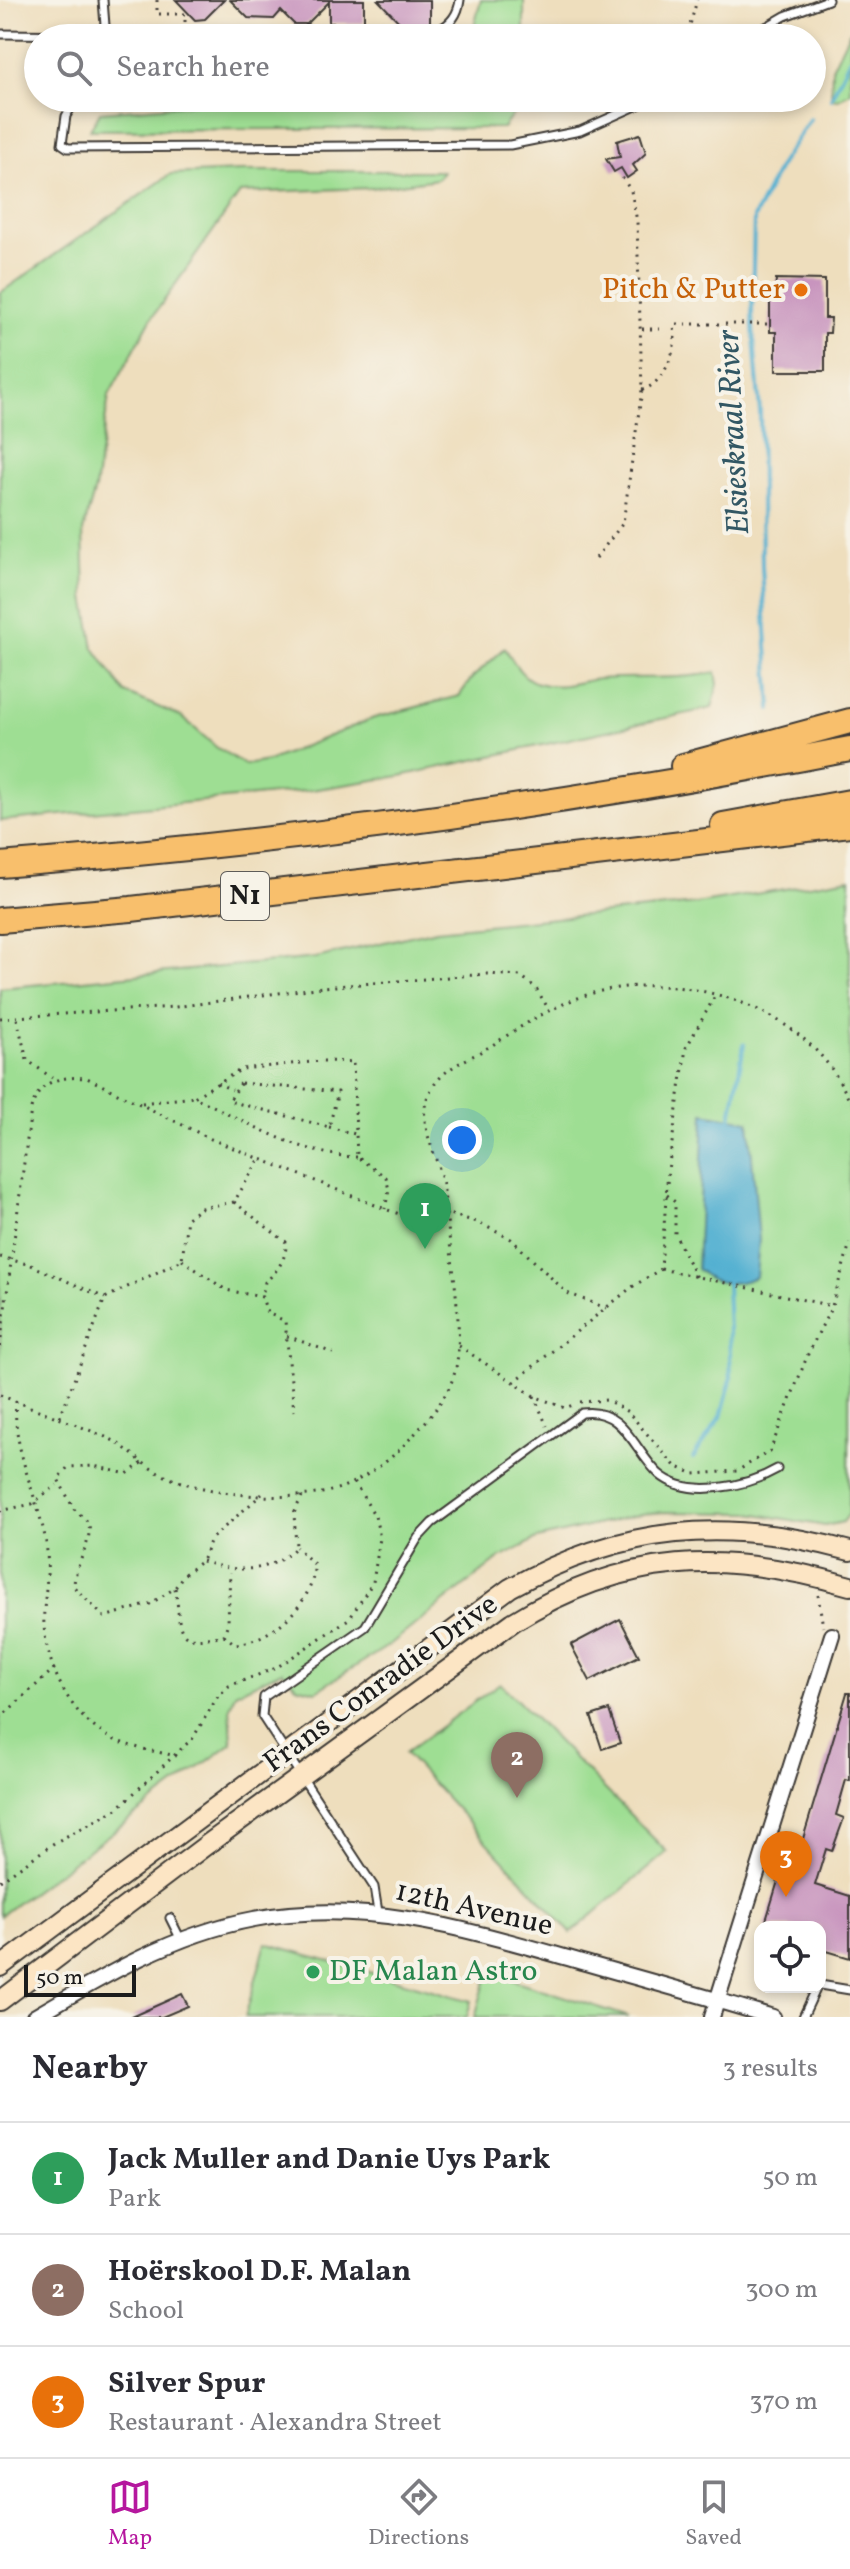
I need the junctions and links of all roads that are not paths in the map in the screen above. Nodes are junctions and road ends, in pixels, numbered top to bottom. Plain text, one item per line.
1 (103, 0) edge
2 (460, 0) edge
3 (828, 0) edge
4 (104, 24) edge
5 (449, 24) edge
6 (771, 24) edge
7 (0, 34) edge
8 (24, 35) edge
9 (70, 112) edge
10 (625, 112) edge
11 (850, 721) edge
12 (850, 749) edge
13 (570, 799) junction
14 (850, 802) edge
15 (850, 824) edge
16 (0, 865) edge
17 (489, 866) junction
18 (0, 920) edge
19 (777, 1469) dead end
20 (850, 1551) edge
21 (849, 1584) edge
22 (832, 1635) road end
23 (287, 1754) junction
24 (303, 1777) junction
25 (378, 1912) junction
26 (170, 1918) dead end
27 (181, 1940) junction
28 (0, 1967) edge
29 (826, 1987) edge
30 (850, 1990) edge
31 (815, 1993) edge
32 (717, 2000) junction
33 (0, 2001) edge
34 (34, 2017) edge
35 (712, 2017) edge
36 (773, 2017) edge
37 (803, 2017) edge

1 - 4 lane
2 - 5 lane
3 - 6 lane
7 - 8 lane
9 - 10 lane
11 - 13 highway
12 - 13 highway, N1
13 - 16 highway, N1
14 - 17 highway, N1
15 - 17 highway
17 - 18 highway, N1
19 - 23 lane
20 - 23 main road, Frans Conradie Drive
21 - 24 main road, Frans Conradie Drive
22 - 32 street
23 - 24 lane
23 - 28 main road, Frans Conradie Drive
24 - 25 lane
24 - 33 main road, Frans Conradie Drive
25 - 27 street, 12th Avenue
25 - 32 street, 12th Avenue
26 - 27 lane
27 - 34 street, 12th Avenue
29 - 30 lane
31 - 37 lane
32 - 35 street
32 - 36 street, 12th Avenue

